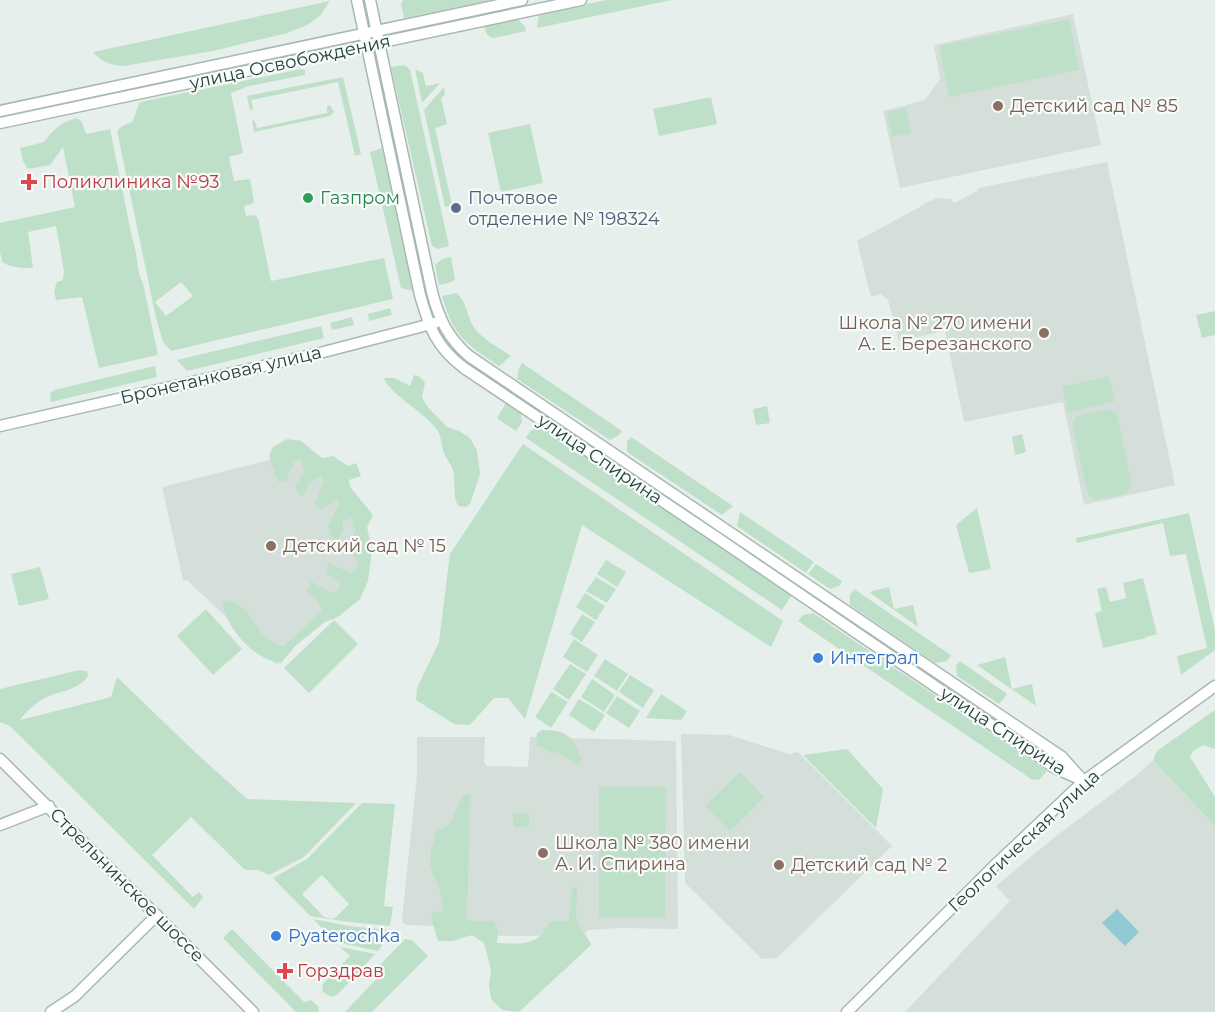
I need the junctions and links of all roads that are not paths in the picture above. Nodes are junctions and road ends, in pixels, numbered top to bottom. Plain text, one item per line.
1 (357, 0) edge
2 (370, 0) edge
3 (522, 0) edge
4 (581, 0) edge
5 (377, 37) junction
6 (365, 40) junction
7 (0, 111) edge
8 (0, 123) edge
9 (441, 322) junction
10 (429, 325) junction
11 (0, 426) edge
12 (1215, 686) edge
13 (0, 759) edge
14 (1084, 781) junction
15 (49, 806) junction
16 (0, 825) edge
17 (156, 915) junction
18 (57, 1011) edge
19 (253, 1012) edge
20 (847, 1012) edge

1 - 6 street, улица Спирина
2 - 5 street, улица Спирина
3 - 5 street, улица Освобождения
4 - 5 street, улица Освобождения
5 - 6 street, улица Освобождения
5 - 9 street, улица Спирина
6 - 7 street, улица Освобождения
6 - 8 street, улица Освобождения
6 - 10 street, улица Спирина
9 - 10 street, Бронетанковая улица
9 - 14 street, улица Спирина
10 - 11 street, Бронетанковая улица
10 - 14 street, улица Спирина
12 - 14 street, Геологическая улица
13 - 15 street, Стрельнинское шоссе
14 - 20 street, Геологическая улица
15 - 16 street
15 - 17 street, Стрельнинское шоссе
17 - 18 street
17 - 19 street, Стрельнинское шоссе

